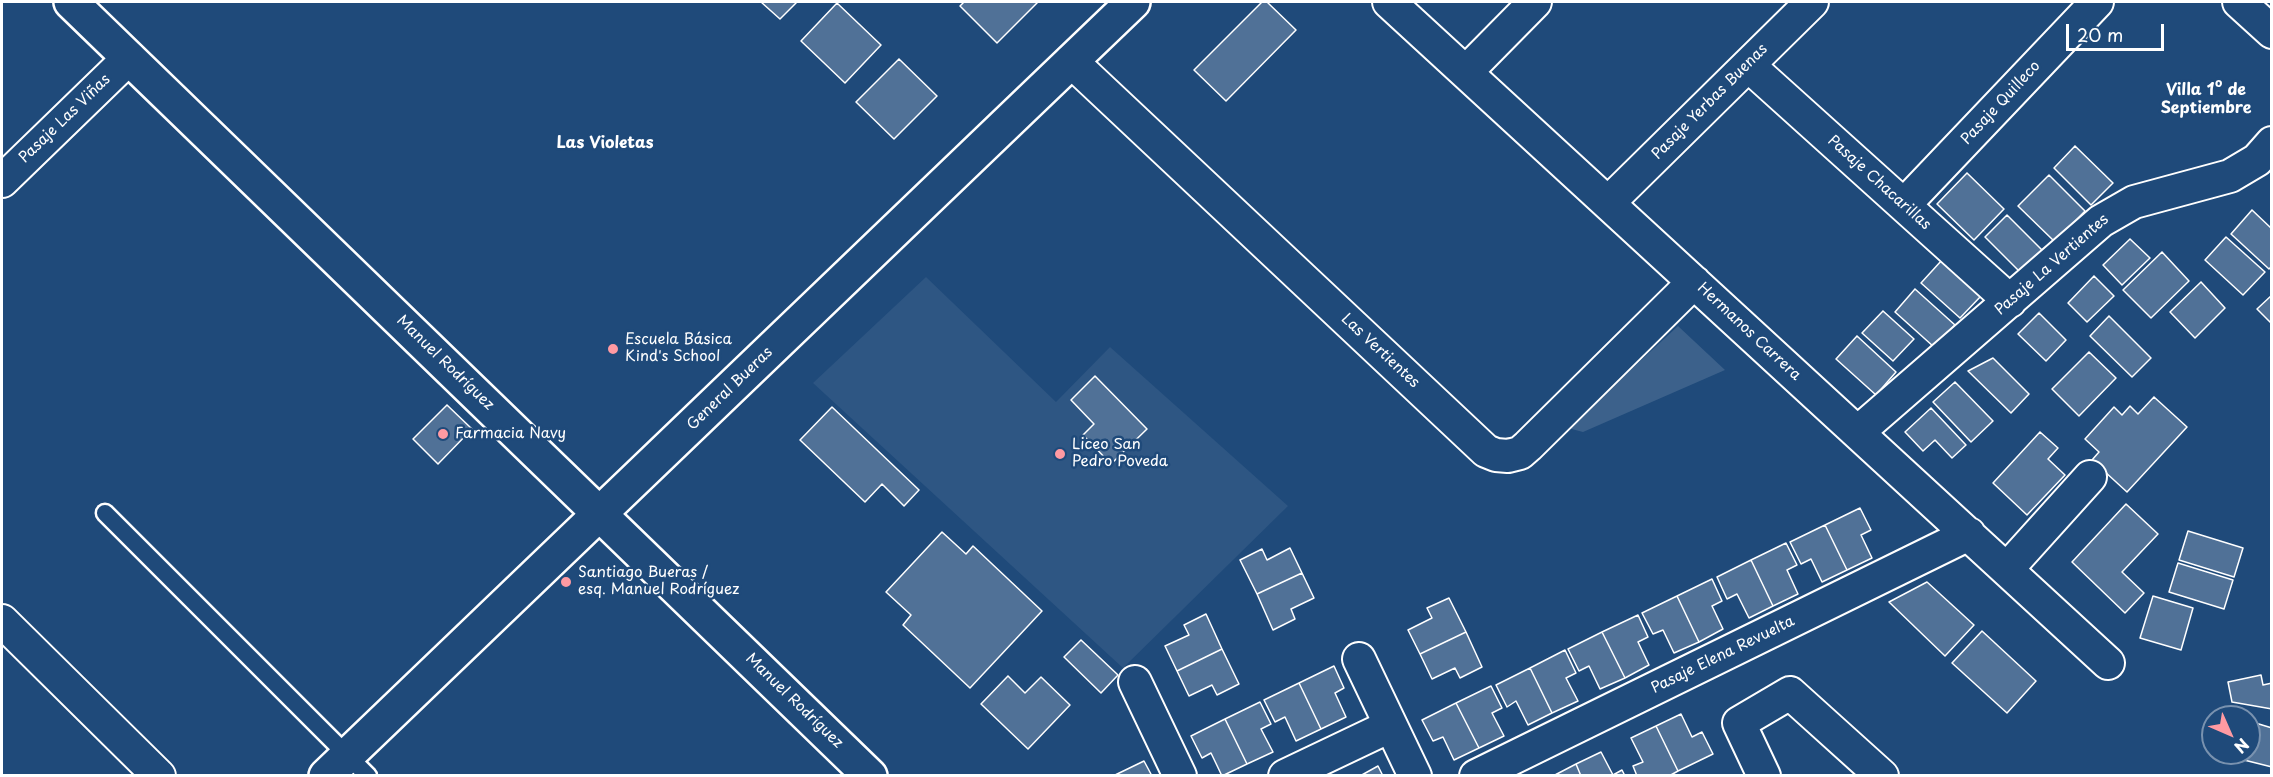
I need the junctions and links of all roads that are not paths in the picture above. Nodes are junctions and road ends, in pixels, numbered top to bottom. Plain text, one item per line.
1 (71, 2) edge
2 (1133, 2) edge
3 (1389, 2) edge
4 (1535, 2) edge
5 (1812, 2) edge
6 (2097, 2) edge
7 (2239, 2) edge
8 (2271, 32) edge
9 (129, 58) junction
10 (1071, 61) junction
11 (1748, 65) junction
12 (1466, 72) junction
13 (2271, 143) edge
14 (2, 181) edge
15 (1608, 203) junction
16 (1904, 205) junction
17 (1694, 282) junction
18 (2010, 301) junction
19 (1858, 432) junction
20 (2090, 477) dead end
21 (600, 512) junction
22 (105, 513) dead end
23 (1969, 534) junction
24 (2007, 569) junction
25 (2, 621) edge
26 (1359, 659) dead end
27 (2108, 663) dead end
28 (1135, 682) dead end
29 (1390, 726) junction
30 (347, 769) edge
31 (159, 776) edge
32 (870, 776) edge
33 (1180, 776) edge
34 (1285, 776) edge
35 (1415, 776) edge
36 (1476, 776) edge
37 (1764, 776) edge
38 (1882, 776) edge

1 - 9 street, Manuel Rodríguez
2 - 10 street, General Bueras
3 - 12 street, Hermanos Carrera
4 - 12 street
5 - 11 street, Pasaje Yerbas Buenas
6 - 16 street, Pasaje Quilleco
7 - 8 street
9 - 14 street, Pasaje Las Viñas
9 - 21 street, Manuel Rodríguez
10 - 17 street, Las Vertientes
10 - 21 street, General Bueras
11 - 15 street, Pasaje Yerbas Buenas
11 - 16 street, Pasaje Chacarillas
12 - 15 street, Hermanos Carrera
13 - 18 street, Pasaje La Vertientes
15 - 17 street, Hermanos Carrera
16 - 18 street, Pasaje Chacarillas
17 - 19 street, Hermanos Carrera
18 - 19 street, Pasaje La Vertientes
19 - 23 street, Hermanos Carrera
20 - 24 street
21 - 30 street, General Bueras
21 - 32 street, Manuel Rodríguez
22 - 30 lane
23 - 24 street, Hermanos Carrera
23 - 36 street, Pasaje Elena Revuelta
24 - 27 street, Hermanos Carrera
25 - 31 street
26 - 29 street
28 - 33 street
29 - 34 street
29 - 35 street
37 - 38 street

